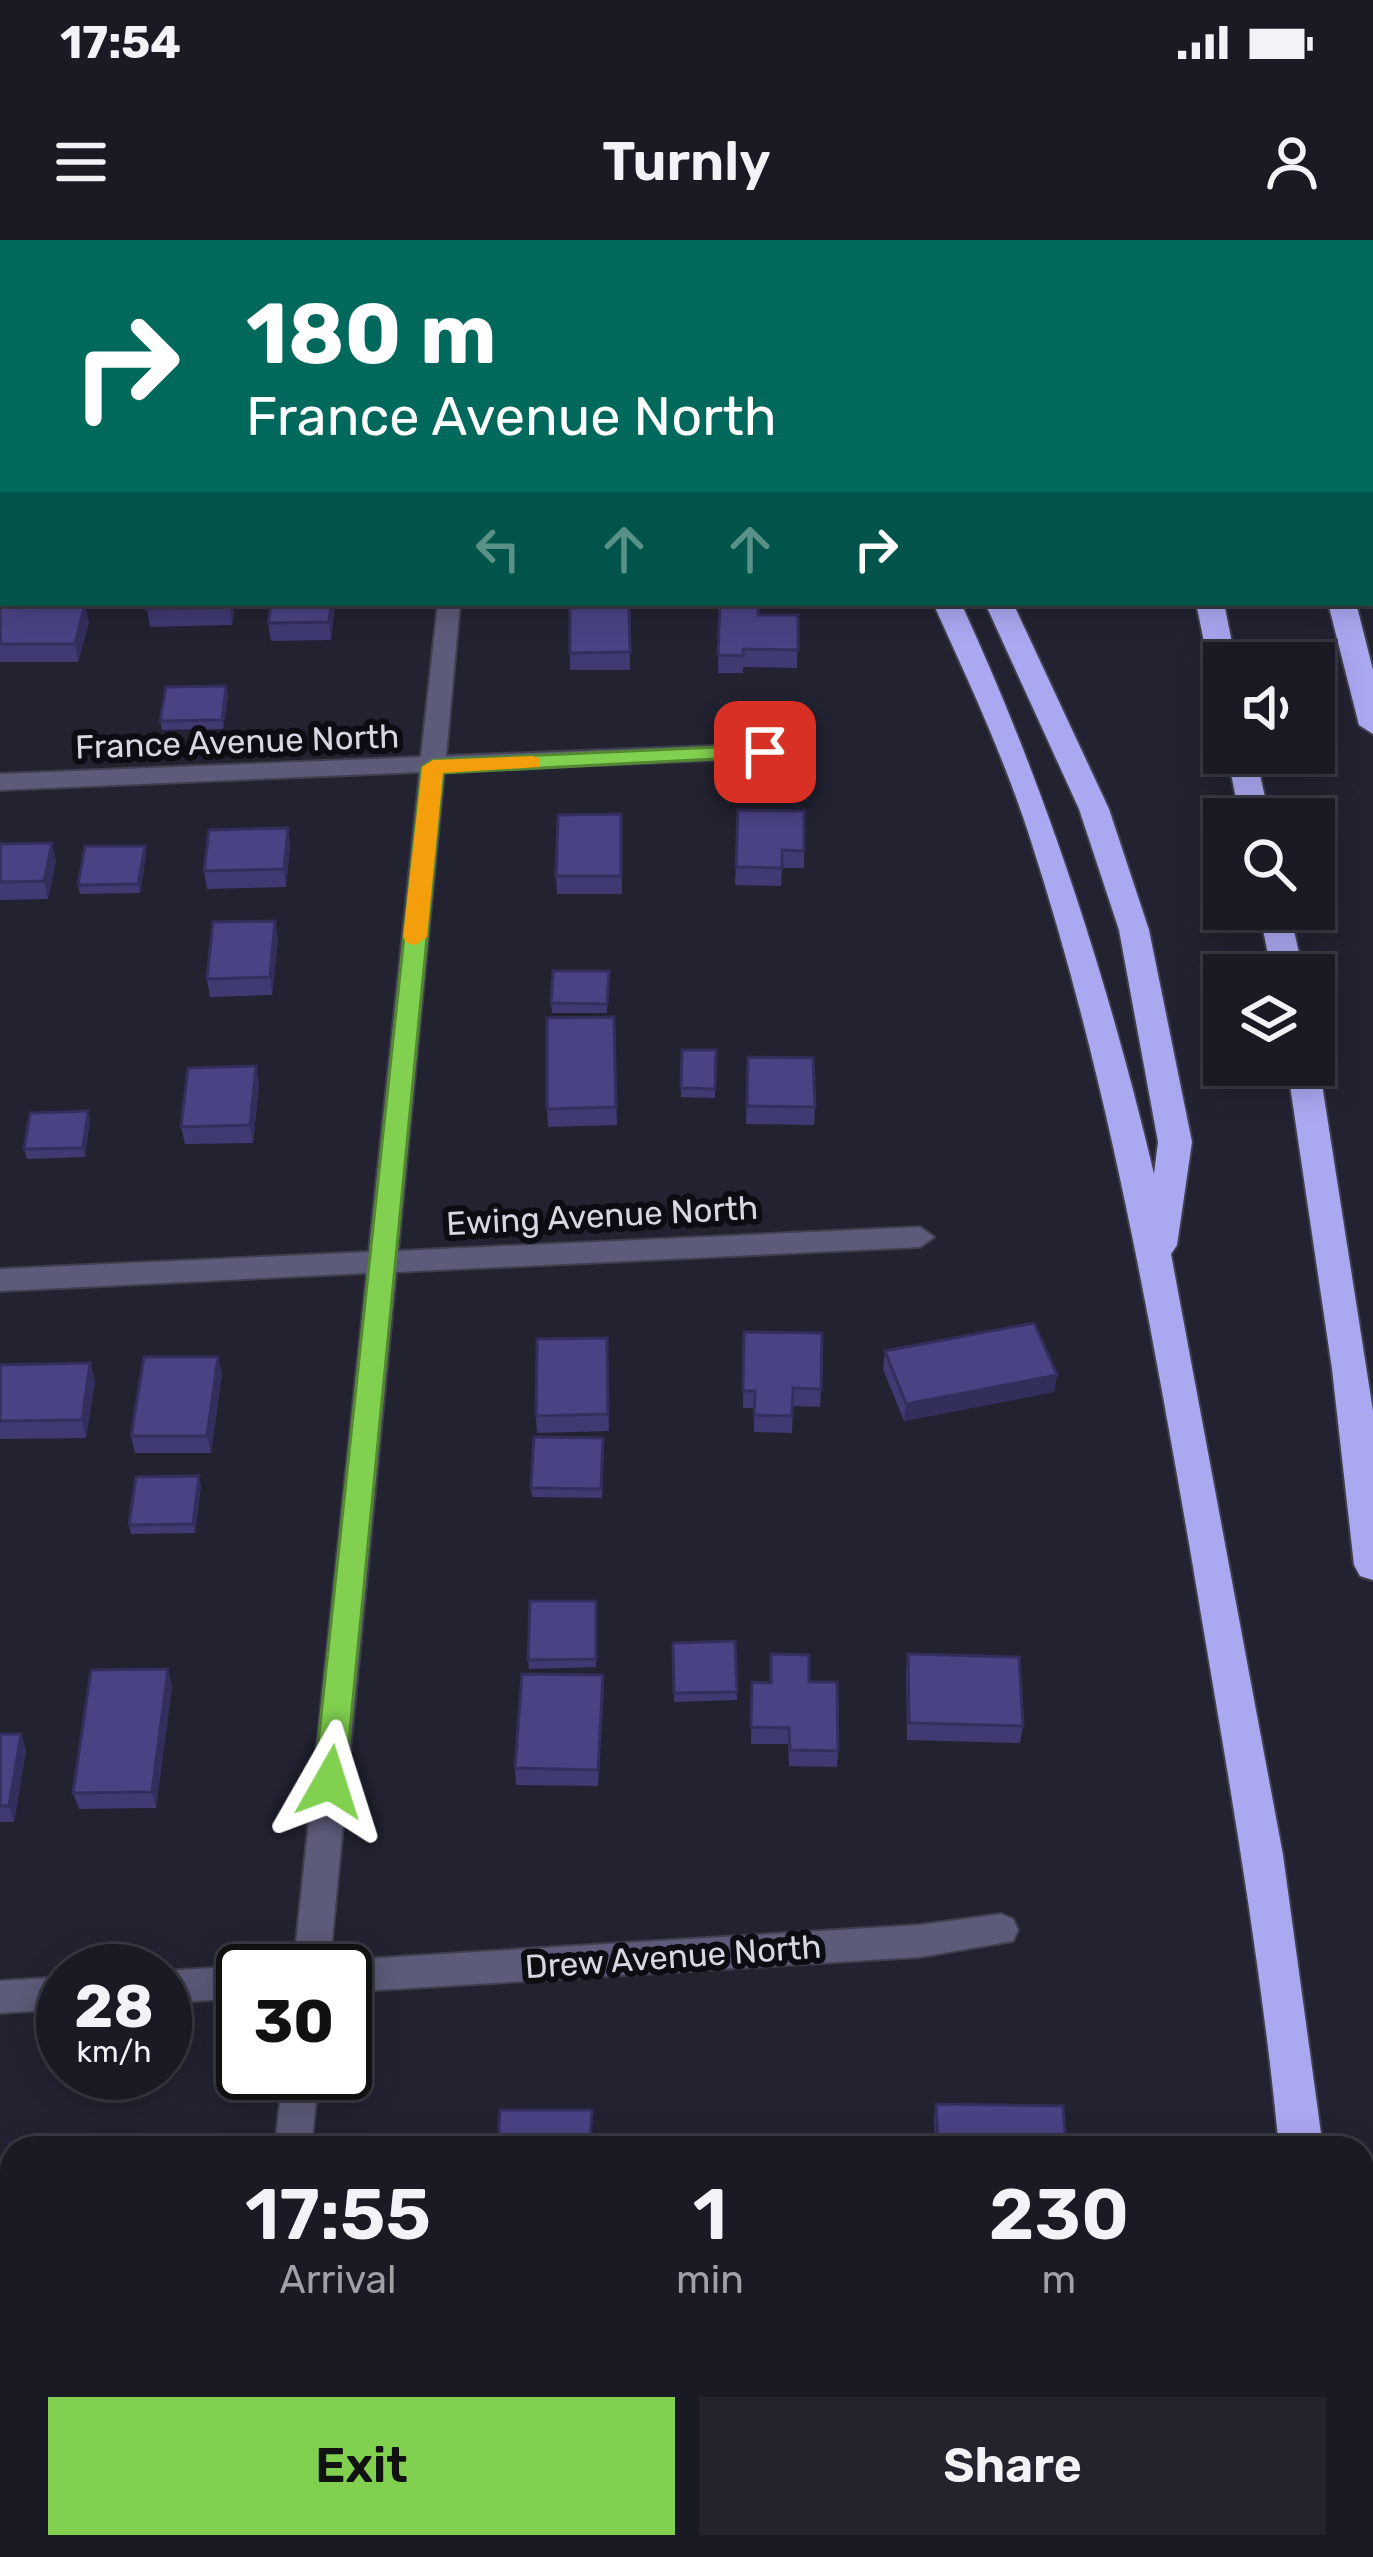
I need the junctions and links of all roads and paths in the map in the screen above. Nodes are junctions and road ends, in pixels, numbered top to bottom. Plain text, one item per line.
1 (448, 606) edge
2 (948, 606) edge
3 (1000, 606) edge
4 (1211, 606) edge
5 (1343, 606) edge
6 (1218, 642) edge
7 (1373, 725) edge
8 (765, 752) dead end
9 (433, 767) junction
10 (0, 782) edge
11 (1306, 1086) edge
12 (920, 1237) dead end
13 (381, 1262) junction
14 (1158, 1262) junction
15 (0, 1280) edge
16 (1373, 1564) edge
17 (1001, 1930) dead end
18 (314, 1944) edge
19 (372, 1974) edge
20 (36, 1995) edge
21 (0, 1997) edge
22 (298, 2100) edge
23 (294, 2136) edge
24 (1300, 2136) edge

1 - 9 street
2 - 14 highway
3 - 14 highway
4 - 6 highway
5 - 7 highway
8 - 9 street, France Avenue North
9 - 10 street, France Avenue North
9 - 13 street
11 - 16 highway
12 - 13 street, Ewing Avenue North
13 - 15 street, Ewing Avenue North
13 - 18 street
14 - 24 highway
17 - 19 street, Drew Avenue North
20 - 21 street
22 - 23 street

